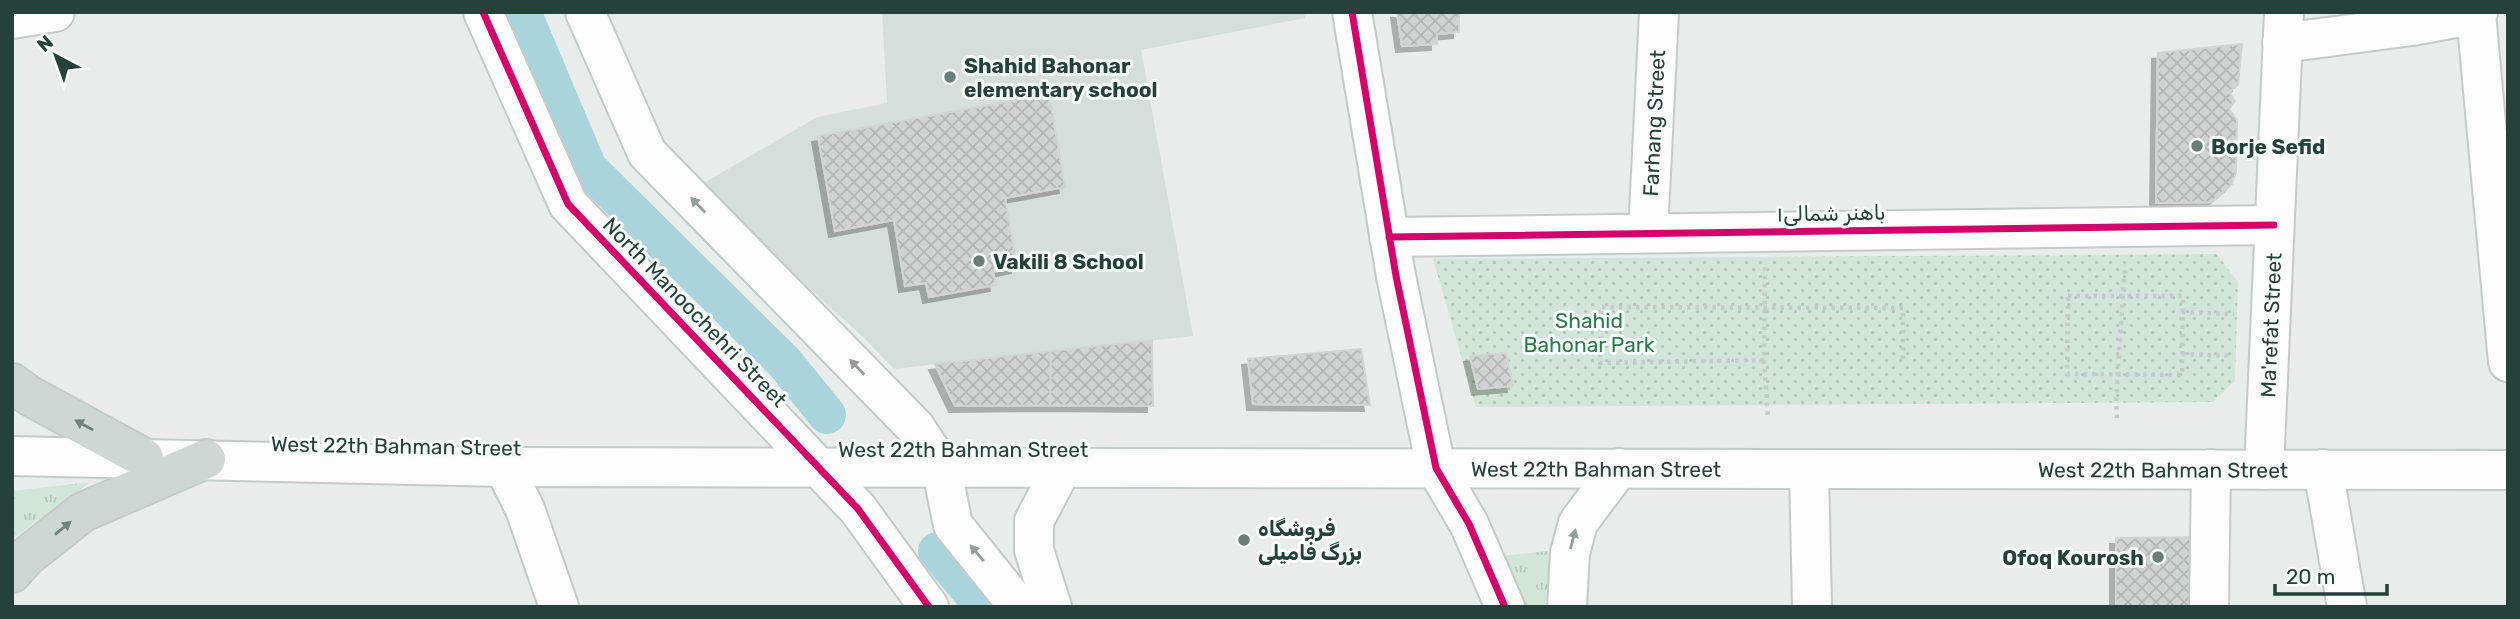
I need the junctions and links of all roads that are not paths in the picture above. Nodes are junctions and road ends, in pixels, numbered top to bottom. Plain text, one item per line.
1 (55, 12) edge
2 (483, 12) edge
3 (586, 12) edge
4 (1352, 12) edge
5 (1659, 12) edge
6 (2477, 13) edge
7 (12, 19) edge
8 (2283, 27) edge
9 (2274, 225) junction
10 (1648, 233) junction
11 (1389, 237) junction
12 (2508, 362) edge
13 (12, 383) edge
14 (12, 456) edge
15 (144, 458) junction
16 (205, 459) junction
17 (941, 466) junction
18 (1063, 466) junction
19 (504, 467) junction
20 (821, 468) junction
21 (1436, 468) junction
22 (1619, 468) junction
23 (1809, 469) junction
24 (2211, 469) junction
25 (2323, 469) junction
26 (2264, 470) junction
27 (2508, 470) edge
28 (12, 573) edge
29 (559, 607) edge
30 (929, 607) edge
31 (1019, 607) edge
32 (1052, 607) edge
33 (1505, 607) edge
34 (1567, 607) edge
35 (1812, 607) edge
36 (2209, 607) edge
37 (2347, 607) edge

1 - 7 street
2 - 20 street, North Manoochehri Street
17 -> 3 street
4 - 11 street
5 - 10 street, Farhang Street
6 - 8 street
6 - 12 street
8 - 9 street, Ma'refat Street
9 - 10 street, باهنر شمالی۱
9 - 26 street, Ma'refat Street
10 - 11 street, باهنر شمالی۱
11 - 21 street
15 -> 13 main road
14 - 15 street, West 22th Bahman Street
15 - 16 street, West 22th Bahman Street
16 - 19 street, West 22th Bahman Street
28 -> 16 main road
17 - 18 street, West 22th Bahman Street
17 - 20 street, West 22th Bahman Street
31 -> 17 street
18 - 21 street, West 22th Bahman Street
18 - 32 street
19 - 20 street, West 22th Bahman Street
19 - 29 street
20 - 30 street, North Manoochehri Street
21 - 22 street, West 22th Bahman Street
21 - 33 street
22 - 23 street, West 22th Bahman Street
34 -> 22 street
23 - 24 street, West 22th Bahman Street
23 - 35 street
24 - 26 street, West 22th Bahman Street
24 - 36 street
25 - 26 street, West 22th Bahman Street
25 - 27 street, West 22th Bahman Street
25 - 37 street

